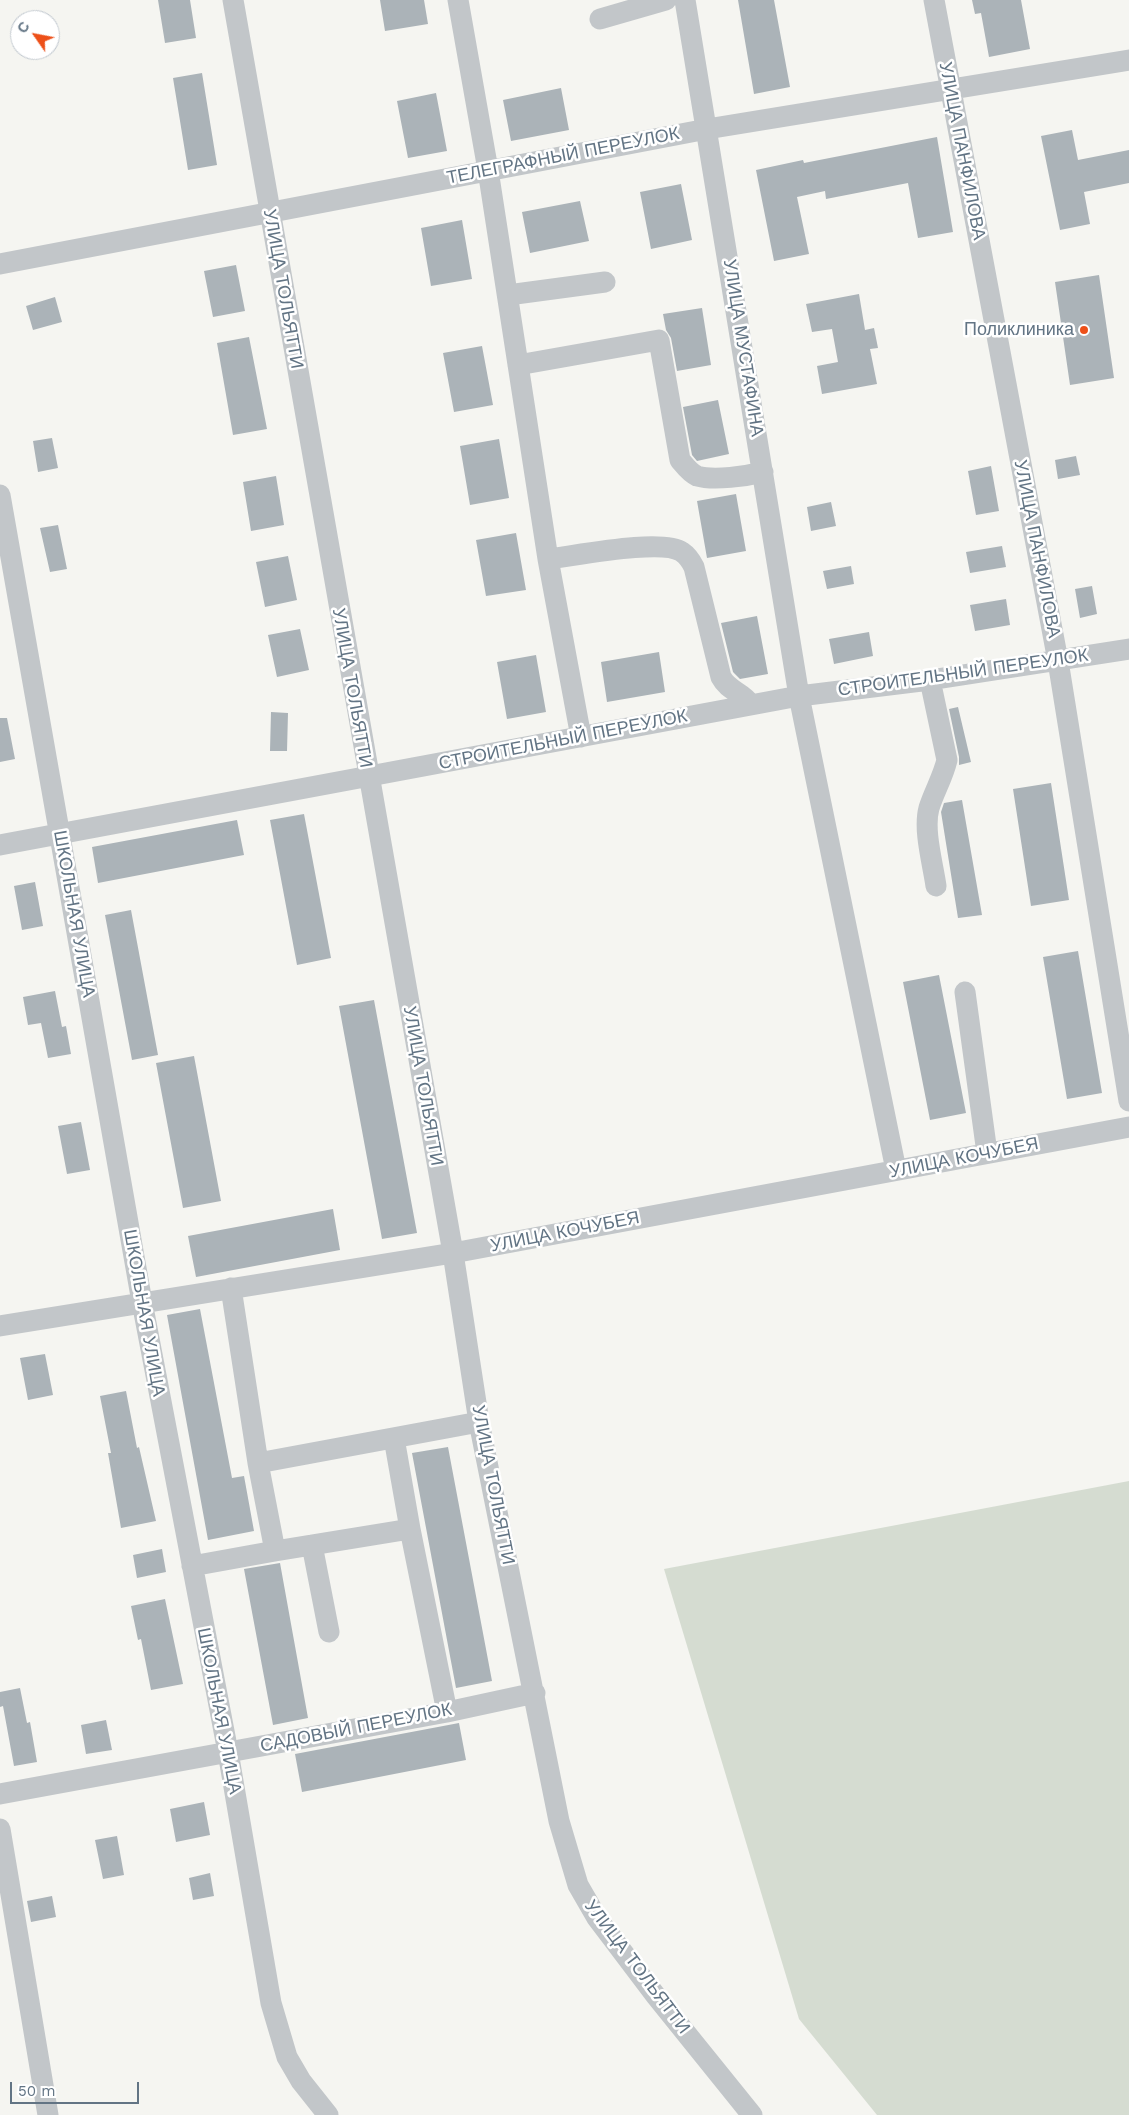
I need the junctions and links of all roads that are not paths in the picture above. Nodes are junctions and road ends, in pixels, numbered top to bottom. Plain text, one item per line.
1 (234, 0) edge
2 (458, 0) edge
3 (666, 0) edge
4 (685, 0) edge
5 (934, 0) edge
6 (600, 19) dead end
7 (1129, 60) edge
8 (950, 88) junction
9 (708, 129) junction
10 (488, 170) junction
11 (269, 212) junction
12 (0, 264) edge
13 (605, 282) dead end
14 (508, 295) junction
15 (518, 365) junction
16 (763, 472) junction
17 (0, 495) edge
18 (548, 559) junction
19 (1129, 649) edge
20 (1058, 661) junction
21 (930, 680) junction
22 (799, 696) junction
23 (751, 705) junction
24 (581, 737) junction
25 (368, 778) junction
26 (60, 835) junction
27 (0, 845) edge
28 (936, 886) dead end
29 (965, 992) dead end
30 (1129, 1101) edge
31 (1129, 1127) edge
32 (987, 1153) junction
33 (896, 1170) junction
34 (453, 1253) junction
35 (231, 1288) junction
36 (142, 1302) junction
37 (0, 1326) edge
38 (480, 1422) junction
39 (394, 1438) junction
40 (258, 1463) junction
41 (410, 1529) junction
42 (312, 1545) junction
43 (275, 1551) junction
44 (192, 1566) junction
45 (329, 1632) dead end
46 (535, 1693) junction
47 (447, 1712) junction
48 (228, 1752) junction
49 (0, 1794) edge
50 (0, 1829) edge
51 (48, 2115) edge
52 (328, 2115) edge
53 (752, 2115) edge

1 - 11 street, УЛИЦА ТОЛЬЯТТИ
2 - 10 street
3 - 6 street
4 - 9 street, УЛИЦА МУСТАФИНА
5 - 8 street, УЛИЦА ПАНФИЛОВА
7 - 8 street, ТЕЛЕГРАФНЫЙ ПЕРЕУЛОК
8 - 9 street, ТЕЛЕГРАФНЫЙ ПЕРЕУЛОК
8 - 20 street, УЛИЦА ПАНФИЛОВА
9 - 10 street, ТЕЛЕГРАФНЫЙ ПЕРЕУЛОК
9 - 16 street, УЛИЦА МУСТАФИНА
10 - 11 street, ТЕЛЕГРАФНЫЙ ПЕРЕУЛОК
10 - 14 street
11 - 12 street, ТЕЛЕГРАФНЫЙ ПЕРЕУЛОК
11 - 25 street, УЛИЦА ТОЛЬЯТТИ
13 - 14 street
14 - 15 street
15 - 16 street
15 - 18 street
16 - 22 street, УЛИЦА МУСТАФИНА
17 - 26 street, ШКОЛЬНАЯ УЛИЦА
18 - 23 street
18 - 24 street
19 - 20 street, СТРОИТЕЛЬНЫЙ ПЕРЕУЛОК
20 - 21 street, СТРОИТЕЛЬНЫЙ ПЕРЕУЛОК
20 - 30 street, УЛИЦА ПАНФИЛОВА
21 - 22 street, СТРОИТЕЛЬНЫЙ ПЕРЕУЛОК
21 - 28 street
22 - 23 street, СТРОИТЕЛЬНЫЙ ПЕРЕУЛОК
22 - 33 street, УЛИЦА МУСТАФИНА
23 - 24 street, СТРОИТЕЛЬНЫЙ ПЕРЕУЛОК
24 - 25 street, СТРОИТЕЛЬНЫЙ ПЕРЕУЛОК
25 - 26 street, СТРОИТЕЛЬНЫЙ ПЕРЕУЛОК
25 - 34 street, УЛИЦА ТОЛЬЯТТИ
26 - 27 street, СТРОИТЕЛЬНЫЙ ПЕРЕУЛОК
26 - 36 street, ШКОЛЬНАЯ УЛИЦА
29 - 32 street
31 - 32 street, УЛИЦА КОЧУБЕЯ
32 - 33 street, УЛИЦА КОЧУБЕЯ
33 - 34 street, УЛИЦА КОЧУБЕЯ
34 - 35 street, УЛИЦА КОЧУБЕЯ
34 - 38 street, УЛИЦА ТОЛЬЯТТИ
35 - 36 street, УЛИЦА КОЧУБЕЯ
35 - 40 street
36 - 37 street, УЛИЦА КОЧУБЕЯ
36 - 44 street, ШКОЛЬНАЯ УЛИЦА
38 - 39 street
38 - 46 street, УЛИЦА ТОЛЬЯТТИ
39 - 40 street
39 - 41 street
40 - 43 street
41 - 42 street
41 - 47 street
42 - 43 street
42 - 45 street
43 - 44 street
44 - 48 street, ШКОЛЬНАЯ УЛИЦА
46 - 47 street, САДОВЫЙ ПЕРЕУЛОК
46 - 53 street, УЛИЦА ТОЛЬЯТТИ
47 - 48 street, САДОВЫЙ ПЕРЕУЛОК
48 - 49 street, САДОВЫЙ ПЕРЕУЛОК
48 - 52 street, ШКОЛЬНАЯ УЛИЦА
50 - 51 street

